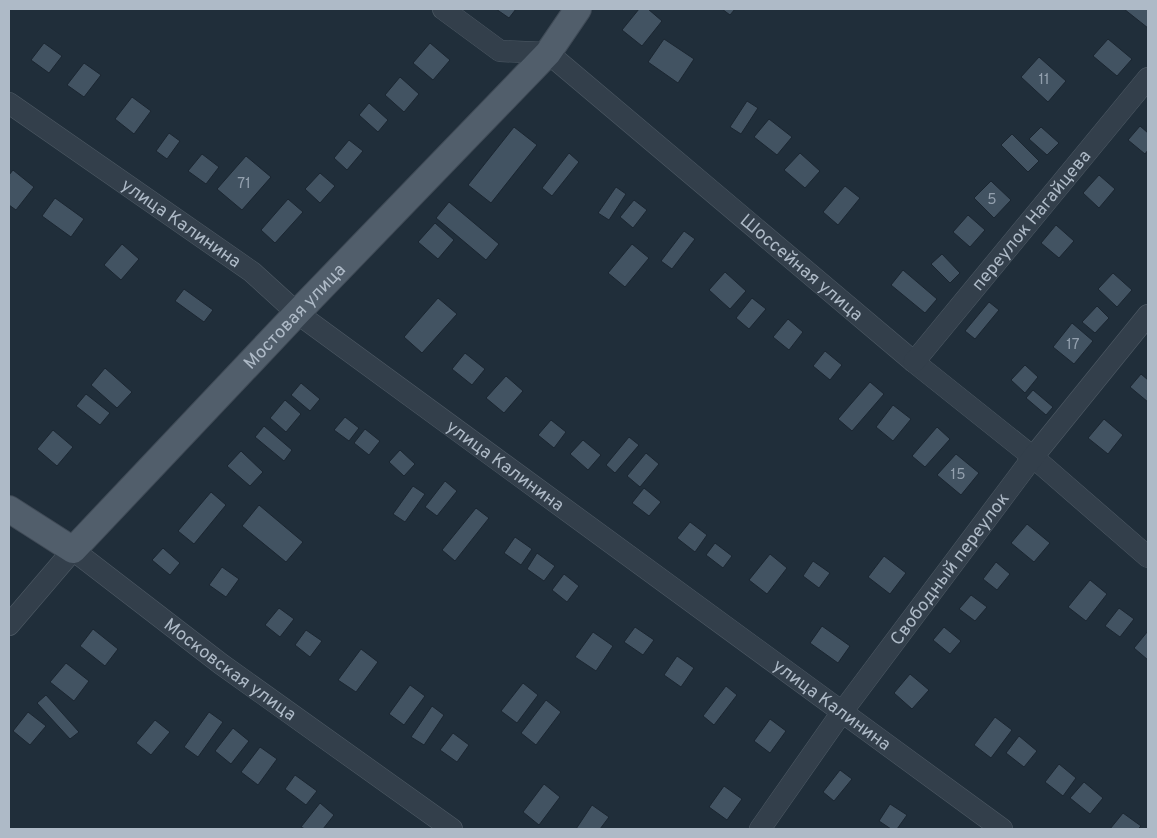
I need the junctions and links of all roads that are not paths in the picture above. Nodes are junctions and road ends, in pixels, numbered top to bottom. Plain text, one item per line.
1 (443, 9) edge
2 (578, 9) edge
3 (548, 53) junction
4 (1148, 78) edge
5 (9, 103) edge
6 (297, 312) junction
7 (1148, 315) edge
8 (914, 362) junction
9 (1033, 457) junction
10 (9, 509) edge
11 (73, 550) junction
12 (1148, 558) edge
13 (9, 625) edge
14 (842, 712) junction
15 (452, 829) edge
16 (760, 829) edge
17 (1002, 829) edge

1 - 3 street
2 - 3 main road, Мостовая улица
3 - 6 main road, Мостовая улица
3 - 8 street, Шоссейная улица
4 - 8 street, переулок Нагайцева
5 - 6 street, улица Калинина
6 - 11 main road, Мостовая улица
6 - 14 street, улица Калинина
7 - 9 street, Свободный переулок
8 - 9 street, Шоссейная улица
9 - 12 street, Шоссейная улица
9 - 14 street, Свободный переулок
10 - 11 main road, Московская улица
11 - 13 street, Мостовая улица
11 - 15 street, Московская улица
14 - 16 street, Свободный переулок
14 - 17 street, улица Калинина

